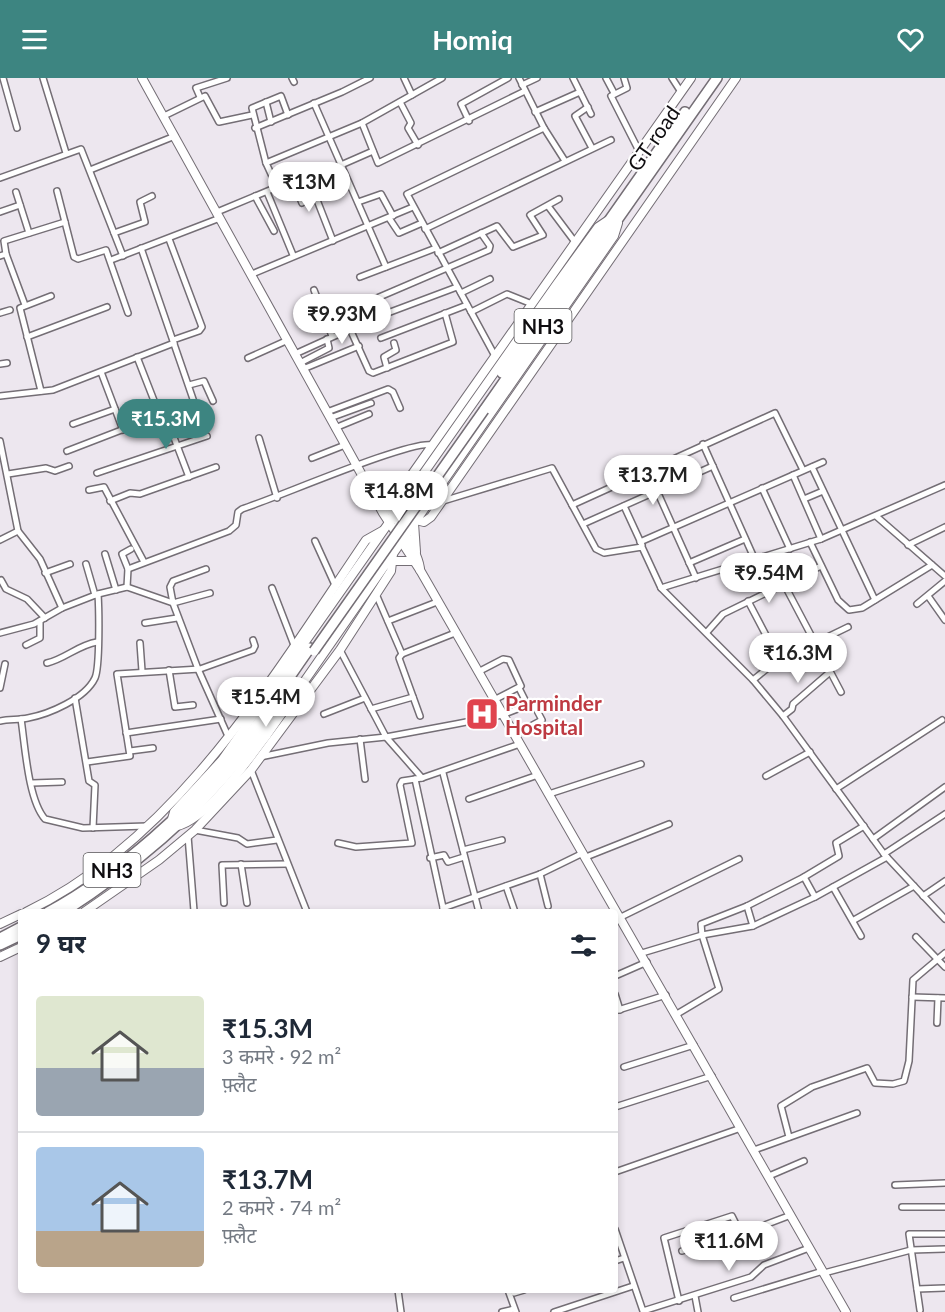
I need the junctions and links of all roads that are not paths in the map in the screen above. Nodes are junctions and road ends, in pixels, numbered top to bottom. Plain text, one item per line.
1 (3, 78) edge
2 (43, 78) edge
3 (142, 78) edge
4 (227, 78) edge
5 (370, 78) edge
6 (404, 78) edge
7 (442, 78) edge
8 (508, 78) edge
9 (519, 78) edge
10 (537, 78) edge
11 (573, 78) edge
12 (606, 78) edge
13 (624, 78) edge
14 (672, 78) edge
15 (691, 78) edge
16 (709, 78) edge
17 (717, 78) edge
18 (736, 78) edge
19 (215, 80) edge
20 (430, 81) edge
21 (524, 88) junction
22 (580, 92) junction
23 (681, 92) junction
24 (614, 93) junction
25 (412, 95) junction
26 (200, 98) junction
27 (266, 102) junction
28 (400, 102) junction
29 (314, 104) junction
30 (588, 107) junction
31 (536, 112) junction
32 (591, 114) dead end
33 (252, 115) junction
34 (288, 115) junction
35 (164, 116) junction
36 (469, 121) junction
37 (272, 122) junction
38 (362, 123) junction
39 (17, 128) dead end
40 (255, 128) junction
41 (544, 128) junction
42 (175, 136) junction
43 (329, 137) junction
44 (611, 140) dead end
45 (418, 145) junction
46 (592, 148) junction
47 (373, 151) junction
48 (639, 151) junction
49 (66, 153) junction
50 (565, 161) junction
51 (267, 163) junction
52 (341, 165) junction
53 (90, 170) junction
54 (308, 177) junction
55 (0, 178) edge
56 (294, 183) junction
57 (277, 187) junction
58 (57, 191) dead end
59 (16, 192) dead end
60 (267, 192) junction
61 (152, 196) dead end
62 (255, 196) junction
63 (560, 199) dead end
64 (358, 202) junction
65 (302, 203) dead end
66 (20, 205) junction
67 (548, 206) junction
68 (413, 207) junction
69 (0, 213) edge
70 (219, 215) junction
71 (391, 217) junction
72 (616, 218) junction
73 (65, 222) junction
74 (422, 223) junction
75 (369, 226) junction
76 (425, 229) junction
77 (274, 231) dead end
78 (29, 233) junction
79 (114, 233) junction
80 (481, 233) junction
81 (169, 239) junction
82 (333, 241) junction
83 (575, 242) junction
84 (141, 248) junction
85 (437, 251) junction
86 (3, 255) edge
87 (293, 255) junction
88 (123, 256) junction
89 (111, 260) junction
90 (386, 267) junction
91 (448, 270) junction
92 (252, 274) junction
93 (360, 277) dead end
94 (490, 279) dead end
95 (314, 290) dead end
96 (459, 290) junction
97 (51, 296) dead end
98 (532, 304) junction
99 (25, 305) junction
100 (467, 305) junction
101 (107, 307) dead end
102 (10, 310) dead end
103 (471, 312) junction
104 (0, 313) edge
105 (128, 313) dead end
106 (445, 314) junction
107 (27, 337) junction
108 (330, 338) junction
109 (381, 338) dead end
110 (288, 340) junction
111 (174, 341) junction
112 (394, 343) dead end
113 (359, 346) junction
114 (295, 354) junction
115 (495, 356) junction
116 (137, 357) junction
117 (248, 358) dead end
118 (302, 366) junction
119 (387, 368) junction
120 (101, 372) junction
121 (189, 385) junction
122 (41, 391) junction
123 (0, 396) edge
124 (213, 401) dead end
125 (371, 403) dead end
126 (400, 408) dead end
127 (115, 409) junction
128 (369, 414) dead end
129 (163, 415) junction
130 (329, 415) junction
131 (73, 424) dead end
132 (335, 428) junction
133 (123, 430) junction
134 (207, 436) dead end
135 (259, 438) dead end
136 (0, 441) edge
137 (703, 444) junction
138 (432, 445) junction
139 (345, 446) junction
140 (177, 447) junction
141 (67, 451) dead end
142 (312, 458) dead end
143 (823, 462) dead end
144 (69, 466) dead end
145 (357, 466) junction
146 (713, 466) junction
147 (216, 467) dead end
148 (812, 467) junction
149 (803, 470) junction
150 (97, 473) dead end
151 (8, 474) junction
152 (793, 474) junction
153 (189, 477) junction
154 (945, 485) edge
155 (762, 488) junction
156 (90, 490) dead end
157 (657, 491) junction
158 (823, 491) junction
159 (277, 498) junction
160 (804, 500) junction
161 (110, 501) junction
162 (443, 501) junction
163 (403, 502) junction
164 (730, 503) junction
165 (572, 505) junction
166 (624, 506) junction
167 (876, 516) junction
168 (391, 518) junction
169 (415, 522) junction
170 (583, 524) junction
171 (945, 527) edge
172 (673, 528) junction
173 (842, 530) junction
174 (18, 531) junction
175 (382, 531) junction
176 (403, 539) junction
177 (745, 539) junction
178 (821, 539) junction
179 (0, 540) edge
180 (315, 541) dead end
181 (810, 543) junction
182 (641, 545) junction
183 (908, 545) junction
184 (131, 549) dead end
185 (790, 549) junction
186 (105, 554) dead end
187 (393, 557) junction
188 (414, 558) junction
189 (755, 560) junction
190 (144, 562) junction
191 (689, 563) junction
192 (70, 564) dead end
193 (86, 564) dead end
194 (932, 565) junction
195 (821, 566) junction
196 (128, 569) junction
197 (206, 569) dead end
198 (45, 573) junction
199 (945, 576) edge
200 (696, 578) junction
201 (1, 580) edge
202 (945, 581) edge
203 (784, 584) junction
204 (335, 585) junction
205 (127, 587) junction
206 (272, 588) dead end
207 (661, 588) junction
208 (116, 590) junction
209 (210, 593) dead end
210 (97, 594) junction
211 (376, 594) junction
212 (928, 596) junction
213 (875, 600) junction
214 (748, 601) junction
215 (437, 602) junction
216 (173, 603) junction
217 (917, 604) dead end
218 (62, 608) junction
219 (177, 618) junction
220 (43, 620) junction
221 (945, 620) edge
222 (388, 621) junction
223 (145, 623) dead end
224 (848, 627) dead end
225 (707, 632) junction
226 (0, 633) edge
227 (455, 633) junction
228 (253, 640) dead end
229 (97, 642) junction
230 (140, 643) dead end
231 (813, 643) junction
232 (27, 645) dead end
233 (294, 645) junction
234 (340, 650) junction
235 (402, 654) junction
236 (779, 660) junction
237 (5, 663) dead end
238 (47, 663) dead end
239 (198, 669) junction
240 (169, 670) junction
241 (142, 671) junction
242 (477, 672) junction
243 (830, 672) junction
244 (753, 680) junction
245 (0, 688) edge
246 (519, 688) junction
247 (841, 692) dead end
248 (413, 696) junction
249 (75, 698) junction
250 (365, 698) junction
251 (494, 700) junction
252 (528, 704) junction
253 (193, 705) dead end
254 (371, 709) junction
255 (324, 714) dead end
256 (502, 715) junction
257 (420, 716) dead end
258 (783, 716) junction
259 (21, 719) junction
260 (221, 719) junction
261 (942, 720) dead end
262 (0, 721) edge
263 (126, 733) junction
264 (514, 735) junction
265 (228, 736) junction
266 (386, 736) junction
267 (360, 739) junction
268 (520, 744) junction
269 (153, 748) dead end
270 (130, 752) junction
271 (810, 752) junction
272 (260, 757) junction
273 (87, 762) junction
274 (641, 765) dead end
275 (251, 770) junction
276 (443, 773) junction
277 (538, 775) junction
278 (766, 776) dead end
279 (422, 778) junction
280 (365, 779) dead end
281 (415, 779) junction
282 (62, 782) dead end
283 (32, 783) junction
284 (945, 787) edge
285 (836, 789) junction
286 (549, 794) junction
287 (469, 799) dead end
288 (945, 814) edge
289 (174, 823) junction
290 (669, 824) dead end
291 (147, 826) junction
292 (864, 826) junction
293 (93, 828) junction
294 (195, 830) junction
295 (188, 836) junction
296 (873, 838) junction
297 (277, 840) junction
298 (502, 840) dead end
299 (338, 843) dead end
300 (463, 850) junction
301 (584, 855) junction
302 (885, 855) junction
303 (465, 857) junction
304 (430, 858) junction
305 (739, 859) dead end
306 (241, 864) junction
307 (287, 864) junction
308 (540, 874) junction
309 (804, 877) junction
310 (945, 881) edge
311 (507, 886) junction
312 (914, 886) junction
313 (833, 887) junction
314 (475, 896) junction
315 (923, 896) junction
316 (815, 897) junction
317 (224, 903) dead end
318 (248, 903) dead end
319 (548, 906) dead end
320 (747, 906) junction
321 (31, 909) edge
322 (53, 909) edge
323 (69, 909) edge
324 (88, 909) edge
325 (194, 909) edge
326 (307, 909) edge
327 (443, 909) edge
328 (445, 909) edge
329 (478, 909) edge
330 (514, 909) edge
331 (616, 909) edge
332 (618, 912) edge
333 (18, 915) edge
334 (621, 917) junction
335 (944, 918) edge
336 (854, 920) junction
337 (0, 924) edge
338 (753, 926) junction
339 (18, 929) edge
340 (702, 935) junction
341 (18, 936) edge
342 (861, 936) dead end
343 (915, 937) dead end
344 (0, 938) edge
345 (0, 945) edge
346 (18, 948) edge
347 (642, 953) junction
348 (945, 953) edge
349 (0, 957) edge
350 (937, 959) junction
351 (647, 962) junction
352 (945, 967) edge
353 (618, 975) edge
354 (666, 995) junction
355 (912, 997) junction
356 (938, 998) junction
357 (945, 998) edge
358 (618, 1011) edge
359 (677, 1014) junction
360 (938, 1023) dead end
361 (694, 1045) junction
362 (624, 1067) dead end
363 (712, 1076) junction
364 (618, 1106) edge
365 (857, 1113) dead end
366 (741, 1128) junction
367 (789, 1137) junction
368 (754, 1150) junction
369 (804, 1161) dead end
370 (618, 1171) edge
371 (769, 1176) junction
372 (945, 1184) edge
373 (896, 1185) dead end
374 (902, 1207) dead end
375 (945, 1207) edge
376 (791, 1215) junction
377 (741, 1234) junction
378 (945, 1234) edge
379 (618, 1240) edge
380 (809, 1248) junction
381 (945, 1249) edge
382 (911, 1250) junction
383 (682, 1251) dead end
384 (624, 1258) junction
385 (618, 1260) edge
386 (823, 1272) junction
387 (633, 1286) junction
388 (917, 1288) junction
389 (945, 1288) edge
390 (618, 1291) edge
391 (398, 1293) edge
392 (511, 1293) edge
393 (612, 1293) edge
394 (694, 1296) junction
395 (734, 1298) dead end
396 (679, 1301) junction
397 (515, 1310) edge
398 (920, 1310) dead end
399 (401, 1312) edge
400 (502, 1312) edge
401 (554, 1312) edge
402 (648, 1312) edge
403 (698, 1312) edge
404 (846, 1312) edge

1 - 39 street
2 - 49 street
3 - 35 street
4 - 19 street
5 - 29 street
6 - 25 street
7 - 20 street
8 - 36 street
9 - 21 street
10 - 21 street
11 - 22 street
12 - 24 street
13 - 24 street
14 - 23 street
15 - 23 street
16 - 72 highway, GT road / NH3
17 - 72 highway, GT road / NH3
18 - 162 street
19 - 26 street
20 - 25 street
21 - 31 street
21 - 36 street
22 - 30 street
22 - 31 street
23 - 48 street
24 - 48 street
25 - 28 street
26 - 33 street
26 - 35 street
27 - 33 street
27 - 34 street
27 - 37 street
28 - 38 street
28 - 45 street
29 - 34 street
29 - 43 street
30 - 32 street
30 - 46 street
31 - 41 street
33 - 40 street
34 - 37 street
35 - 42 street
36 - 45 street
37 - 40 street
38 - 43 street
38 - 47 street
40 - 51 street
41 - 50 street
41 - 68 street
42 - 53 street
42 - 70 street
43 - 51 street
43 - 52 street
44 - 46 street
45 - 47 street
46 - 50 street
47 - 52 street
48 - 83 street
49 - 53 street
49 - 55 street
50 - 76 street
51 - 57 street
52 - 54 street
52 - 64 street
53 - 79 street
54 - 56 street
54 - 82 street
56 - 57 street
56 - 65 street
57 - 60 street
58 - 73 street
59 - 66 street
60 - 62 street
60 - 87 street
61 - 79 street
62 - 70 street
62 - 77 street
63 - 67 street
64 - 71 street
64 - 75 street
66 - 69 street
66 - 78 street
67 - 80 street
67 - 83 street
68 - 71 street
68 - 74 street
70 - 81 street
70 - 92 street
71 - 74 street
71 - 75 street
72 - 163 street
72 - 169 street
72 - 289 highway, NH3, bridge
73 - 78 street
73 - 89 street
74 - 76 street
75 - 82 street
75 - 90 street
76 - 85 street
78 - 86 street
79 - 88 street
80 - 85 street
80 - 91 street
81 - 84 street
81 - 111 street
82 - 87 street
83 - 98 street
84 - 88 street
84 - 111 street
85 - 90 street
85 - 91 street
86 - 99 street
87 - 92 street
88 - 89 street
89 - 105 street
90 - 93 street
91 - 96 street
91 - 96 street
92 - 110 street
94 - 96 street
95 - 108 street
96 - 100 street
97 - 99 street
98 - 103 street
98 - 115 street
99 - 107 street
100 - 103 street
100 - 106 street
101 - 107 street
102 - 104 street
103 - 115 street
106 - 109 street
106 - 119 street
107 - 122 street
108 - 113 street
108 - 114 street
108 - 118 street
110 - 114 street
110 - 117 street
111 - 116 street
111 - 121 street
112 - 119 street
113 - 118 street
113 - 119 street
114 - 118 street
115 - 138 street
116 - 120 street
116 - 129 street
118 - 130 street
120 - 122 street
120 - 127 street
121 - 124 street
121 - 129 street
122 - 123 street
125 - 130 street
126 - 130 street
127 - 131 street
127 - 133 street
128 - 132 street
129 - 133 street
129 - 140 street
130 - 132 street
132 - 139 street
133 - 141 street
134 - 140 street
135 - 159 street
136 - 151 street
137 - 146 street
137 - 149 street
137 - 165 street
138 - 145 street
138 - 163 street
139 - 142 street
139 - 145 street
140 - 150 street
140 - 153 street
143 - 148 street
144 - 151 street
145 - 159 street
145 - 168 street
146 - 157 street
146 - 164 street
147 - 153 street
148 - 149 street
148 - 158 street
149 - 152 street
151 - 174 street
152 - 155 street
152 - 160 street
153 - 161 street
154 - 167 street
155 - 164 street
155 - 185 street
156 - 161 street
157 - 166 street
157 - 172 street
158 - 160 street
158 - 173 street
159 - 190 street
160 - 178 street
161 - 190 street
162 - 165 street
162 - 169 street
163 - 168 street
164 - 172 street
164 - 177 street
165 - 170 street
166 - 170 street
166 - 182 street
167 - 173 street
167 - 183 street
168 - 175 street
168 - 176 street
169 - 176 street
169 - 188 street
170 - 182 street
171 - 183 street
172 - 182 street
172 - 191 street
173 - 178 street
173 - 213 street
174 - 179 street
174 - 198 street
175 - 204 street
175 - 289 street
176 - 187 street
176 - 188 street
177 - 189 street
177 - 191 street
178 - 181 street
180 - 204 street
181 - 185 street
181 - 195 street
182 - 207 street
183 - 194 street
184 - 196 street
185 - 189 street
186 - 208 street
187 - 188 street
187 - 211 street
187 - 289 street
188 - 215 street
189 - 200 street
190 - 196 street
191 - 200 street
192 - 198 street
193 - 210 street
194 - 199 street
194 - 213 street
195 - 203 street
195 - 213 street
196 - 205 street
197 - 216 street
198 - 218 street
200 - 207 street
201 - 220 street
202 - 212 street
203 - 214 street
203 - 231 street
204 - 233 street
205 - 208 street
205 - 216 street
206 - 233 street
207 - 225 street
208 - 210 street
209 - 216 street
210 - 218 street
210 - 229 street
211 - 222 street
211 - 234 street
212 - 217 street
212 - 221 street
214 - 225 street
214 - 236 street
215 - 222 street
215 - 227 street
216 - 219 street
218 - 220 street
219 - 223 street
219 - 239 street
220 - 226 street
220 - 232 street
222 - 235 street
224 - 231 street
225 - 244 street
227 - 235 street
227 - 242 street
228 - 239 street
229 - 238 street
229 - 249 street
230 - 241 street
231 - 236 street
231 - 243 street
233 - 265 street
234 - 250 street
234 - 272 street
235 - 248 street
236 - 244 street
237 - 245 street
239 - 240 street
239 - 260 street
240 - 241 street
240 - 253 street
241 - 263 street
242 - 246 street
242 - 251 street
243 - 247 street
243 - 258 street
244 - 258 street
246 - 251 street
246 - 252 street
248 - 254 street
248 - 257 street
249 - 259 street
249 - 273 street
250 - 254 street
250 - 255 street
251 - 256 street
252 - 256 street
252 - 264 street
254 - 266 street
256 - 264 street
256 - 266 street
258 - 271 street
259 - 262 street
259 - 283 street
260 - 263 street
260 - 265 street
261 - 285 street
263 - 270 street
264 - 268 street
265 - 291 street
266 - 267 street
266 - 279 street
267 - 272 street
267 - 280 street
268 - 276 street
268 - 277 street
269 - 270 street
270 - 273 street
271 - 278 street
271 - 285 street
272 - 275 street
273 - 293 street
274 - 286 street
275 - 294 street
275 - 297 street
276 - 279 street
276 - 300 street
277 - 286 street
277 - 287 street
279 - 281 street
281 - 299 street
281 - 304 street
282 - 283 street
283 - 293 street
284 - 296 street
285 - 292 street
286 - 301 street
288 - 302 street
289 - 322 highway, NH3
289 - 323 highway, NH3
290 - 301 street
291 - 293 street
291 - 321 street
292 - 296 street
292 - 309 street
294 - 295 street
294 - 297 street
295 - 324 street
295 - 325 street
296 - 302 street
297 - 307 street
298 - 300 street
300 - 303 street
301 - 308 street
301 - 331 street
302 - 312 street
302 - 313 street
303 - 304 street
303 - 314 street
304 - 327 street
305 - 334 street
306 - 307 street
306 - 317 street
306 - 318 street
307 - 326 street
308 - 311 street
308 - 319 street
309 - 316 street
309 - 320 street
310 - 315 street
311 - 314 street
311 - 330 street
312 - 315 street
312 - 336 street
313 - 316 street
313 - 336 street
314 - 328 street
314 - 329 street
315 - 335 street
316 - 338 street
320 - 338 street
320 - 340 street
332 - 334 street
333 - 337 street
334 - 347 street
336 - 342 street
338 - 340 street
339 - 344 highway
340 - 347 street
340 - 359 street
341 - 345 highway
343 - 350 street
346 - 349 street
347 - 351 street
348 - 350 street
350 - 352 street
350 - 355 street
351 - 353 street
351 - 354 street
354 - 358 street
354 - 359 street
355 - 356 street
355 - 367 street
356 - 357 street
356 - 360 street
359 - 361 street
361 - 362 street
361 - 363 street
363 - 364 street
363 - 366 street
365 - 367 street
366 - 368 street
366 - 370 street
367 - 368 street
368 - 371 street
369 - 371 street
371 - 376 street
372 - 373 street
374 - 375 street
376 - 377 street
376 - 380 street
377 - 383 street
377 - 396 street
378 - 382 street
379 - 384 street
380 - 386 street
380 - 394 street
381 - 382 street
382 - 386 street
382 - 388 street
384 - 385 street
384 - 387 street
386 - 395 street
386 - 404 street
387 - 390 street
387 - 402 street
388 - 389 street
388 - 398 street
391 - 399 street
392 - 397 street
393 - 401 street
394 - 396 street
394 - 403 street
396 - 402 street
397 - 400 street

